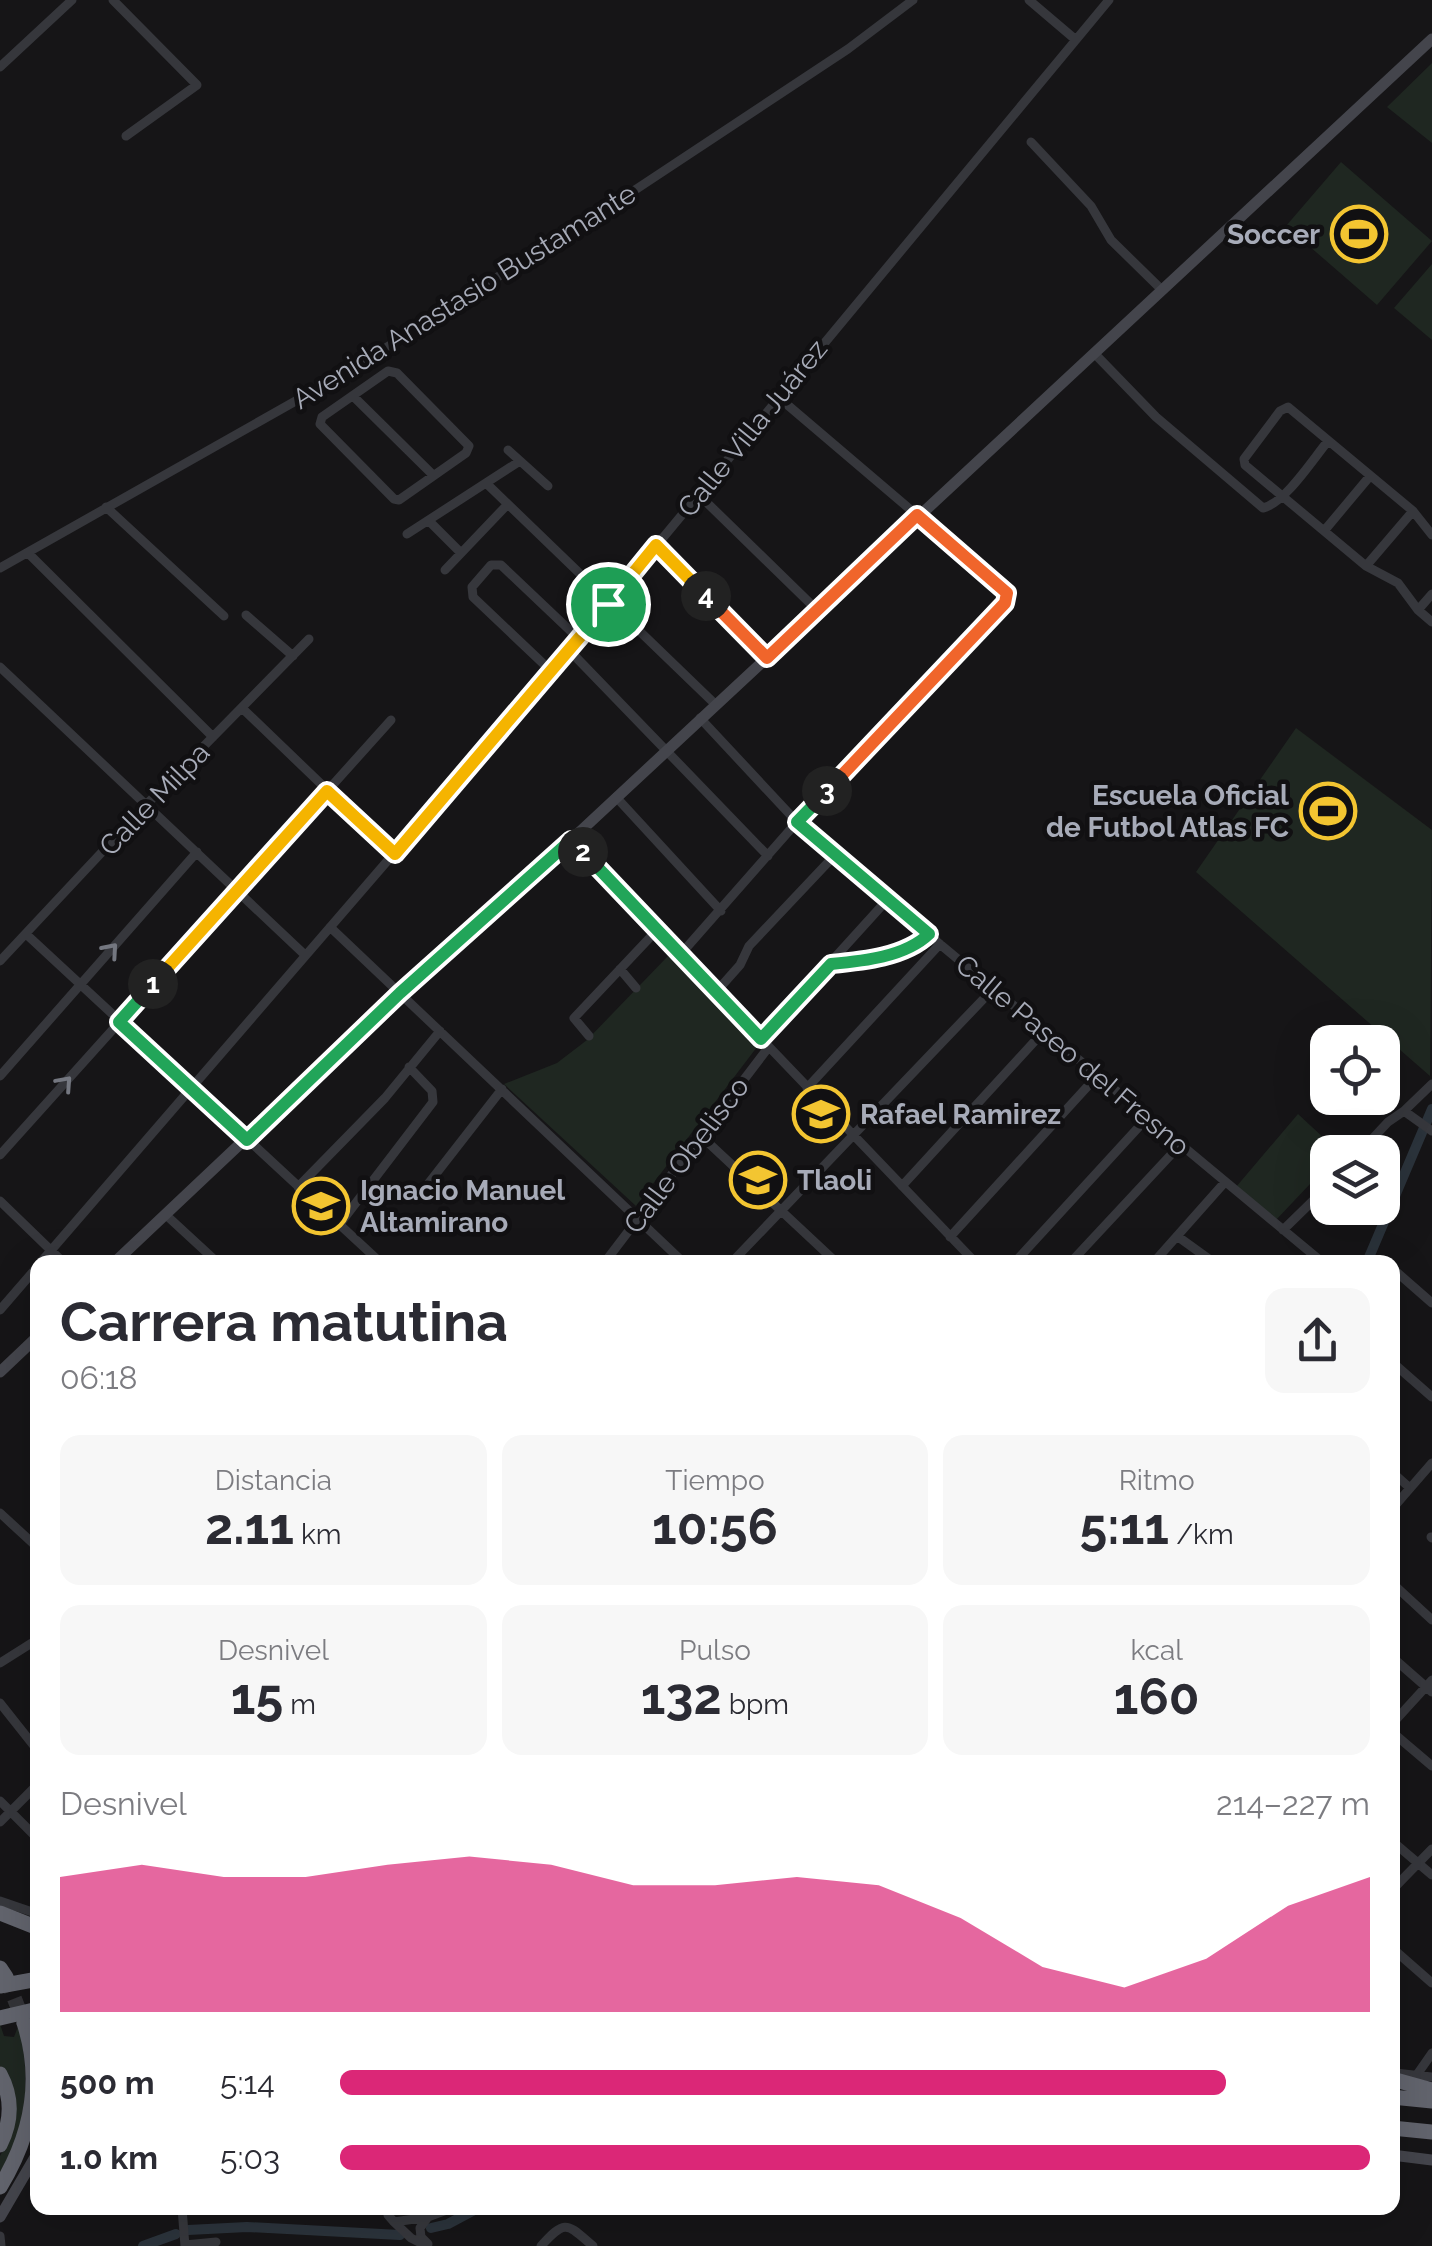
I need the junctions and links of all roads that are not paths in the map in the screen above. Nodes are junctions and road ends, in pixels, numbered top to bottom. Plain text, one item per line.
1 (72, 0) edge
2 (113, 0) edge
3 (913, 0) edge
4 (1029, 0) edge
5 (1109, 0) edge
6 (897, 4) edge
7 (1432, 38) edge
8 (1076, 40) junction
9 (0, 67) edge
10 (126, 136) dead end
11 (1032, 142) dead end
12 (1162, 290) junction
13 (1094, 354) junction
14 (367, 359) junction
15 (354, 368) junction
16 (378, 377) junction
17 (366, 384) junction
18 (353, 396) junction
19 (777, 396) junction
20 (1328, 441) junction
21 (508, 450) dead end
22 (520, 460) junction
23 (434, 475) junction
24 (1370, 476) junction
25 (486, 483) junction
26 (548, 486) dead end
27 (698, 494) junction
28 (1282, 496) junction
29 (508, 505) junction
30 (106, 507) junction
31 (1413, 511) junction
32 (917, 515) junction
33 (430, 520) junction
34 (1324, 531) junction
35 (407, 534) dead end
36 (1432, 535) edge
37 (656, 545) junction
38 (28, 553) junction
39 (461, 553) junction
40 (1366, 566) junction
41 (0, 568) edge
42 (446, 570) dead end
43 (1432, 594) edge
44 (608, 604) junction
45 (1418, 610) junction
46 (818, 611) junction
47 (246, 615) dead end
48 (224, 616) dead end
49 (1432, 622) edge
50 (578, 639) junction
51 (309, 640) dead end
52 (569, 650) junction
53 (292, 656) junction
54 (767, 658) junction
55 (0, 668) edge
56 (551, 671) junction
57 (715, 704) junction
58 (243, 709) junction
59 (700, 718) junction
60 (391, 720) dead end
61 (213, 737) junction
62 (668, 748) junction
63 (327, 791) junction
64 (616, 797) junction
65 (147, 804) junction
66 (797, 822) junction
67 (571, 840) junction
68 (197, 852) junction
69 (395, 854) junction
70 (768, 856) junction
71 (834, 856) junction
72 (236, 889) junction
73 (887, 900) junction
74 (721, 910) junction
75 (330, 927) junction
76 (657, 930) junction
77 (26, 934) junction
78 (929, 934) junction
79 (940, 944) junction
80 (305, 955) junction
81 (680, 955) junction
82 (0, 960) edge
83 (831, 964) junction
84 (620, 969) junction
85 (80, 985) junction
86 (636, 988) dead end
87 (993, 989) junction
88 (716, 992) junction
89 (400, 993) junction
90 (119, 1022) junction
91 (440, 1031) junction
92 (1044, 1031) junction
93 (589, 1036) dead end
94 (765, 1044) junction
95 (409, 1066) junction
96 (0, 1076) edge
97 (1097, 1076) junction
98 (1432, 1084) edge
99 (190, 1087) junction
100 (807, 1088) junction
101 (502, 1090) junction
102 (1404, 1110) junction
103 (1148, 1118) junction
104 (1430, 1130) edge
105 (700, 1135) junction
106 (1376, 1135) edge
107 (855, 1137) junction
108 (247, 1140) junction
109 (1180, 1144) junction
110 (0, 1155) edge
111 (1225, 1182) junction
112 (902, 1186) junction
113 (298, 1187) junction
114 (421, 1193) dead end
115 (0, 1201) edge
116 (1310, 1204) edge
117 (780, 1211) junction
118 (166, 1215) junction
119 (638, 1218) junction
120 (338, 1225) junction
121 (1283, 1230) junction
122 (950, 1236) junction
123 (1177, 1236) junction
124 (51, 1251) junction
125 (47, 1255) edge
126 (55, 1255) edge
127 (123, 1255) edge
128 (210, 1255) edge
129 (372, 1255) edge
130 (610, 1255) edge
131 (676, 1255) edge
132 (739, 1255) edge
133 (828, 1255) edge
134 (969, 1255) edge
135 (1021, 1255) edge
136 (1077, 1255) edge
137 (1160, 1255) edge
138 (1203, 1255) edge
139 (1313, 1255) edge
140 (30, 1275) edge
141 (1400, 1279) edge
142 (1432, 1303) edge
143 (0, 1310) edge
144 (30, 1344) edge
145 (1400, 1369) edge
146 (0, 1372) edge
147 (1432, 1397) edge
148 (1432, 1463) edge
149 (1400, 1479) edge
150 (1410, 1488) junction
151 (1400, 1500) edge
152 (0, 1512) edge
153 (30, 1540) edge
154 (1400, 1590) edge
155 (1432, 1620) edge
156 (30, 1643) edge
157 (0, 1663) edge
158 (1400, 1663) edge
159 (1430, 1686) edge
160 (0, 1702) edge
161 (1400, 1716) edge
162 (1400, 1739) edge
163 (30, 1741) edge
164 (1432, 1766) edge
165 (30, 1792) edge
166 (0, 1801) edge
167 (10, 1812) junction
168 (0, 1822) edge
169 (30, 1831) edge
170 (1400, 1848) edge
171 (1432, 1849) edge
172 (1418, 1864) junction
173 (1432, 1876) edge
174 (1400, 1882) edge
175 (0, 1901) edge
176 (30, 1911) edge
177 (0, 1913) edge
178 (30, 1925) edge
179 (1400, 1955) edge
180 (2, 1977) edge
181 (30, 1978) edge
182 (1432, 1983) edge
183 (30, 2011) edge
184 (0, 2018) edge
185 (24, 2022) tunnel mouth
186 (30, 2047) edge
187 (1432, 2053) edge
188 (0, 2074) edge
189 (1400, 2076) edge
190 (1416, 2076) junction
191 (1432, 2077) edge
192 (1400, 2079) edge
193 (1432, 2090) edge
194 (1400, 2099) edge
195 (1432, 2101) edge
196 (30, 2116) edge
197 (1400, 2129) edge
198 (1432, 2132) edge
199 (0, 2145) edge
200 (1400, 2156) edge
201 (1432, 2160) edge
202 (30, 2175) edge
203 (0, 2188) edge
204 (183, 2215) edge
205 (388, 2215) edge
206 (432, 2215) edge
207 (0, 2217) edge
208 (428, 2217) junction
209 (394, 2222) junction
210 (0, 2236) edge
211 (216, 2242) dead end
212 (1, 2246) edge
213 (185, 2246) edge
214 (428, 2246) edge
215 (542, 2246) edge
216 (593, 2246) edge

1 - 9 street
2 - 10 street
3 - 6 street, Avenida Anastasio Bustamante
4 - 8 street
5 - 8 street, Calle Villa Juárez
6 - 14 street, Avenida Anastasio Bustamante
7 - 12 street
8 - 19 street, Calle Villa Juárez
11 - 12 street
12 - 13 street
13 - 28 street
13 - 32 street
14 - 15 street, Avenida Anastasio Bustamante
14 - 16 street
15 - 17 street
15 - 30 street, Avenida Anastasio Bustamante
16 - 17 street
16 - 23 street
17 - 18 street
18 - 23 street
18 - 23 street
19 - 27 street, Calle Villa Juárez
19 - 32 street
20 - 24 street
20 - 28 street
20 - 28 street
21 - 22 street
22 - 25 street
22 - 26 street
24 - 31 street
24 - 34 street
25 - 29 street
25 - 33 street
27 - 37 street, Calle Villa Juárez
27 - 46 street
28 - 34 street
29 - 39 street
29 - 44 street
30 - 38 street, Avenida Anastasio Bustamante
30 - 48 street
31 - 36 street
31 - 40 street
32 - 46 street
32 - 66 street
33 - 35 street
33 - 39 street
34 - 40 street
37 - 44 street, Calle Villa Juárez
37 - 54 street
38 - 41 street, Avenida Anastasio Bustamante
38 - 61 street
39 - 42 street
40 - 45 street
43 - 45 street
44 - 50 street, Calle Villa Juárez
44 - 57 street
45 - 49 street
46 - 54 street
47 - 53 street
50 - 52 street, Calle Villa Juárez
50 - 56 street
51 - 53 street, Calle Milpa
52 - 56 street, Calle Villa Juárez
52 - 62 street
53 - 58 street, Calle Milpa
54 - 57 street
55 - 65 street
56 - 69 street, Calle Villa Juárez
57 - 59 street
58 - 61 street, Calle Milpa
58 - 63 street
59 - 62 street
59 - 66 street, Calle Paseo del Fresno
60 - 63 street
61 - 65 street, Calle Milpa
62 - 64 street
62 - 70 street
63 - 69 street
63 - 72 street
64 - 67 street
64 - 74 street
65 - 68 street
65 - 77 street, Calle Milpa
66 - 70 street
66 - 71 street, Calle Paseo del Fresno
67 - 76 street
67 - 89 street
68 - 72 street
85 -> 68 street
69 - 75 street, Calle Villa Juárez
70 - 74 street
71 - 73 street, Calle Paseo del Fresno
71 - 88 street
72 - 80 street
72 - 90 street
73 - 78 street, Calle Paseo del Fresno
73 - 83 street, Calle Obelisco
74 - 81 street
75 - 80 street, Calle Villa Juárez
75 - 89 street
76 - 81 street
76 - 84 street
77 - 82 street, Calle Milpa
77 - 85 street
78 - 79 street, Calle Paseo del Fresno
78 - 83 street
79 - 87 street, Calle Paseo del Fresno
79 - 100 street
80 - 99 street, Calle Villa Juárez
81 - 88 street
83 - 94 street, Calle Obelisco
84 - 86 street
84 - 93 street
85 - 90 street
85 - 96 street
87 - 92 street, Calle Paseo del Fresno
87 - 107 street
88 - 94 street
89 - 91 street
89 - 108 street
90 - 99 street
110 -> 90 street
91 - 95 street
91 - 101 street
92 - 97 street, Calle Paseo del Fresno
92 - 112 street
94 - 100 street
94 - 105 street, Calle Obelisco
95 - 113 street
95 - 120 street
97 - 103 street, Calle Paseo del Fresno
97 - 122 street
98 - 102 street
99 - 108 street
99 - 124 street, Calle Villa Juárez
100 - 107 street
101 - 114 street
101 - 119 street
102 - 104 street
102 - 106 street
103 - 109 street, Calle Paseo del Fresno
103 - 135 street
105 - 117 street
105 - 119 street, Calle Obelisco
107 - 112 street
107 - 117 street
108 - 113 street
108 - 118 street
109 - 111 street, Calle Paseo del Fresno
109 - 136 street
111 - 121 street, Calle Paseo del Fresno
111 - 123 street
112 - 122 street
113 - 120 street
115 - 124 street
116 - 121 street
117 - 132 street
117 - 133 street
118 - 127 street
118 - 128 street
119 - 130 street, Calle Obelisco
119 - 131 street
120 - 129 street
121 - 139 street, Calle Paseo del Fresno
122 - 134 street
123 - 137 street
123 - 138 street
124 - 125 street, Calle Villa Juárez
124 - 126 street
140 - 143 street, Calle Villa Juárez
141 - 142 street
144 - 146 street
145 - 147 street
148 - 150 street
149 - 150 street
150 - 151 street
152 - 153 street
154 - 155 street
156 - 157 street
158 - 159 street
159 - 161 street
160 - 163 street
162 - 164 street
165 - 167 street
166 - 167 street
167 - 168 street
167 - 169 street
170 - 172 street
171 - 172 street
172 - 173 street
172 - 174 street
175 - 176 street
177 - 178 highway
179 - 182 street
180 - 181 highway
183 - 184 highway
185 - 186 highway
187 - 190 street
188 - 199 highway
189 - 190 street
190 - 191 street
192 - 193 highway
194 - 195 highway
196 - 203 highway
197 - 198 highway
200 - 201 street
202 - 207 street
204 - 213 street
205 - 209 street
206 - 208 street
208 - 209 street
208 - 214 street
209 - 214 street
210 - 212 street
211 - 213 street
215 - 216 street

